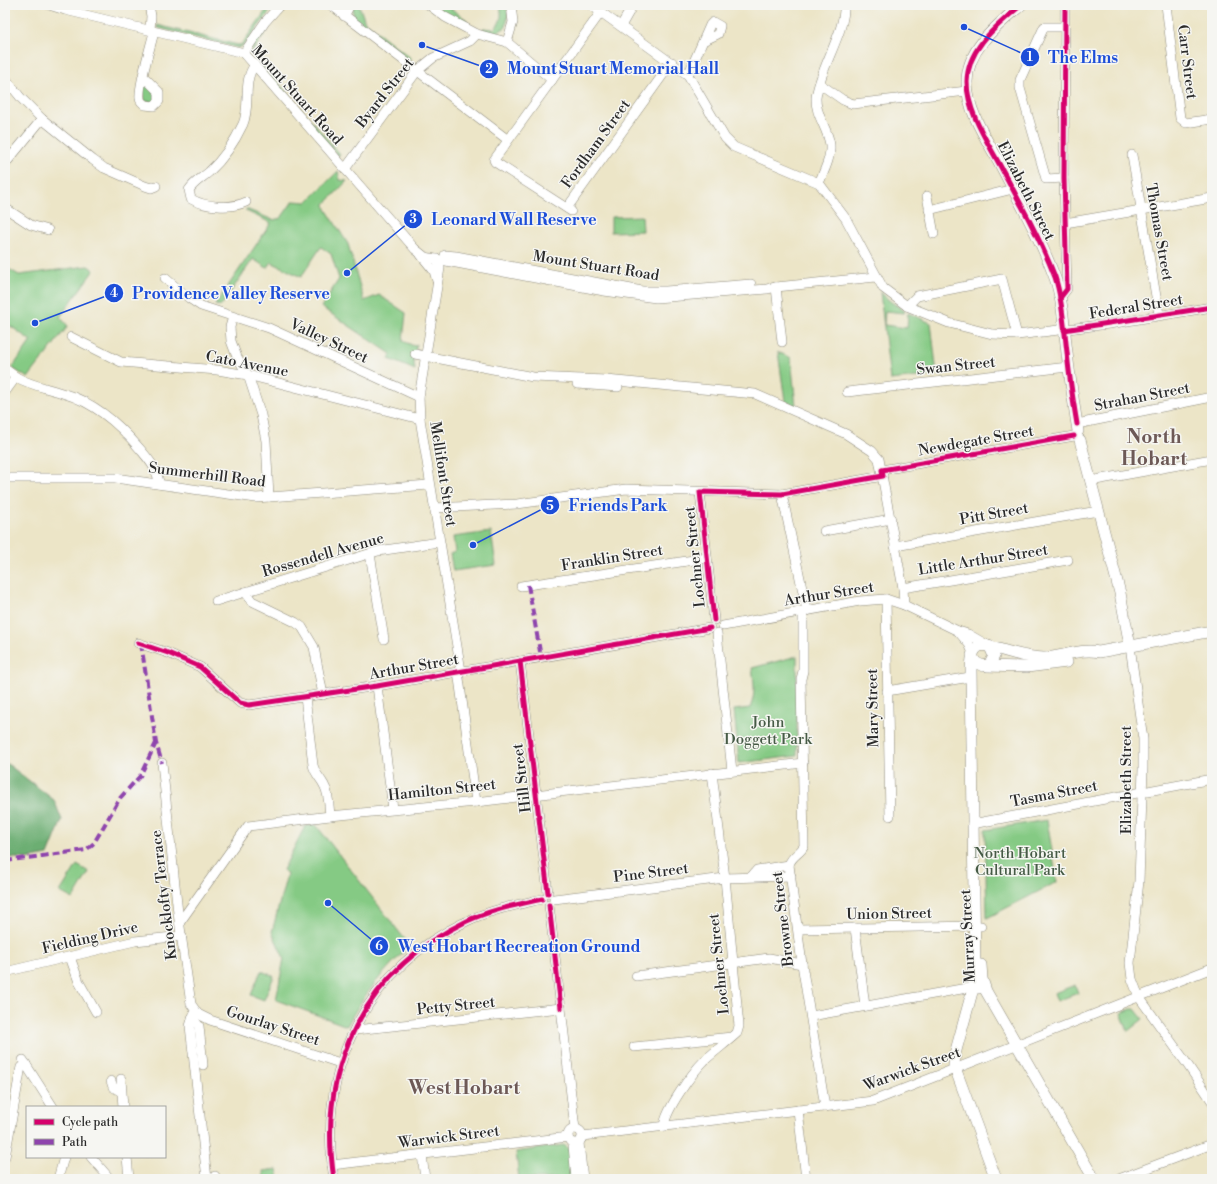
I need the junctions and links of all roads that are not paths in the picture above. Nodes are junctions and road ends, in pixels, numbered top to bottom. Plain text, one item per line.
1 (49, 5) edge
2 (149, 5) edge
3 (280, 5) edge
4 (330, 5) edge
5 (350, 5) edge
6 (429, 5) edge
7 (511, 5) edge
8 (590, 5) edge
9 (633, 5) edge
10 (838, 5) edge
11 (844, 5) edge
12 (1021, 5) edge
13 (1065, 5) edge
14 (1166, 5) edge
15 (65, 8) edge
16 (600, 12) junction
17 (344, 16) junction
18 (842, 17) junction
19 (621, 26) junction
20 (1064, 27) junction
21 (152, 31) junction
22 (477, 34) junction
23 (703, 41) dead end
24 (507, 42) junction
25 (244, 53) junction
26 (672, 62) junction
27 (255, 65) junction
28 (417, 71) junction
29 (688, 75) junction
30 (143, 76) dead end
31 (5, 78) edge
32 (552, 80) junction
33 (820, 84) junction
34 (967, 91) junction
35 (42, 119) junction
36 (1212, 119) edge
37 (508, 140) junction
38 (1132, 155) dead end
39 (5, 164) edge
40 (345, 169) junction
41 (1064, 178) junction
42 (819, 183) junction
43 (156, 186) dead end
44 (1013, 189) junction
45 (927, 196) dead end
46 (1212, 198) edge
47 (242, 207) dead end
48 (5, 208) edge
49 (929, 210) junction
50 (1142, 210) junction
51 (1065, 223) junction
52 (48, 230) dead end
53 (934, 234) dead end
54 (420, 254) junction
55 (437, 259) junction
56 (434, 271) junction
57 (876, 277) junction
58 (165, 278) dead end
59 (437, 281) junction
60 (776, 287) junction
61 (1060, 298) junction
62 (907, 306) junction
63 (1212, 307) edge
64 (1159, 314) junction
65 (233, 317) junction
66 (1064, 330) junction
67 (1017, 334) junction
68 (71, 337) dead end
69 (782, 342) dead end
70 (415, 354) dead end
71 (426, 357) junction
72 (1068, 367) junction
73 (5, 369) edge
74 (248, 375) junction
75 (16, 377) junction
76 (5, 392) edge
77 (847, 392) dead end
78 (419, 397) junction
79 (1212, 397) edge
80 (420, 419) junction
81 (1077, 433) junction
82 (1212, 458) edge
83 (882, 473) junction
84 (5, 478) edge
85 (1090, 481) junction
86 (159, 484) junction
87 (429, 486) junction
88 (700, 492) junction
89 (782, 494) junction
90 (269, 498) junction
91 (434, 508) junction
92 (1098, 511) junction
93 (891, 519) junction
94 (824, 531) dead end
95 (439, 542) junction
96 (895, 546) junction
97 (370, 554) junction
98 (707, 558) junction
99 (1068, 560) dead end
100 (520, 586) dead end
101 (903, 588) junction
102 (245, 592) junction
103 (886, 599) junction
104 (216, 601) dead end
105 (904, 605) junction
106 (805, 612) junction
107 (716, 627) junction
108 (958, 631) junction
109 (1212, 631) edge
110 (384, 639) dead end
111 (138, 643) dead end
112 (988, 646) junction
113 (1130, 646) junction
114 (1099, 652) junction
115 (973, 654) junction
116 (520, 661) junction
117 (986, 666) junction
118 (460, 671) junction
119 (970, 677) junction
120 (377, 686) junction
121 (887, 691) junction
122 (323, 694) junction
123 (305, 697) junction
124 (803, 762) junction
125 (162, 763) dead end
126 (732, 771) junction
127 (712, 773) junction
128 (1212, 779) edge
129 (1143, 792) junction
130 (536, 794) junction
131 (476, 802) junction
132 (393, 809) junction
133 (330, 816) junction
134 (890, 816) dead end
135 (976, 823) junction
136 (789, 866) junction
137 (751, 876) junction
138 (791, 876) junction
139 (725, 878) junction
140 (548, 899) junction
141 (180, 922) junction
142 (978, 926) junction
143 (855, 928) junction
144 (798, 929) junction
145 (182, 936) junction
146 (70, 957) junction
147 (732, 962) junction
148 (802, 964) junction
149 (1212, 968) edge
150 (5, 972) edge
151 (636, 976) dead end
152 (973, 988) junction
153 (986, 991) junction
154 (1139, 997) junction
155 (865, 1006) junction
156 (561, 1008) junction
157 (96, 1012) dead end
158 (195, 1016) junction
159 (811, 1016) junction
160 (355, 1030) junction
161 (732, 1037) junction
162 (1016, 1045) junction
163 (634, 1047) dead end
164 (340, 1063) junction
165 (203, 1065) dead end
166 (954, 1069) junction
167 (120, 1079) dead end
168 (111, 1081) dead end
169 (120, 1092) junction
170 (1212, 1101) edge
171 (51, 1106) edge
172 (123, 1106) edge
173 (825, 1107) junction
174 (798, 1110) junction
175 (664, 1126) junction
176 (576, 1140) junction
177 (1212, 1144) edge
178 (422, 1155) junction
179 (5, 1157) edge
180 (64, 1158) edge
181 (91, 1158) edge
182 (127, 1158) edge
183 (332, 1165) junction
184 (212, 1178) edge
185 (58, 1179) edge
186 (110, 1179) edge
187 (129, 1179) edge
188 (334, 1179) edge
189 (425, 1179) edge
190 (576, 1179) edge
191 (583, 1179) edge
192 (806, 1179) edge
193 (996, 1179) edge
194 (1094, 1179) edge
195 (1119, 1179) edge

1 - 15 street, Mount Stuart Road
2 - 21 street
3 - 25 street
4 - 17 street
5 - 17 street
6 - 22 street
7 - 24 street
8 - 16 street
9 - 19 street
10 - 18 street
11 - 18 street
12 - 34 main road, Elizabeth Street
13 - 20 street
14 - 36 street, Carr Street
15 - 21 street, Mount Stuart Road
16 - 19 street
16 - 32 street
17 - 28 street
18 - 33 street
19 - 26 street
20 - 41 street
20 - 41 street
21 - 25 street, Mount Stuart Road
21 - 30 street
22 - 24 street
22 - 28 street, Byard Street
23 - 29 street
24 - 32 street
25 - 27 street, Mount Stuart Road
26 - 29 street
26 - 37 street, Fordham Street
27 - 40 street, Mount Stuart Road
27 - 47 street
28 - 37 street
28 - 40 street, Byard Street
29 - 42 street
31 - 35 street
32 - 37 street
33 - 34 street
33 - 42 street
34 - 44 main road, Elizabeth Street
35 - 39 street
35 - 43 street
38 - 50 street, Thomas Street
40 - 54 street, Mount Stuart Road
41 - 51 street
42 - 57 street, Federal Street
44 - 49 street
44 - 61 main road, Elizabeth Street
45 - 49 street
46 - 50 street
48 - 52 street
49 - 53 street
50 - 51 street
50 - 64 street, Thomas Street
51 - 61 street
54 - 55 street, Mount Stuart Road
54 - 56 street, Mellifont Street
55 - 56 street
55 - 59 street, Mellifont Street
55 - 60 street, Mount Stuart Road
56 - 59 street, Mellifont Street
57 - 60 street, Mount Stuart Road
57 - 62 street, Federal Street
58 - 65 street, Valley Street
59 - 71 street, Mellifont Street
60 - 69 street
61 - 66 main road, Elizabeth Street
62 - 67 street, Federal Street
62 - 67 street
63 - 64 street, Federal Street
64 - 66 street, Federal Street
65 - 74 street
65 - 78 street, Valley Street
66 - 67 street, Federal Street
66 - 72 main road, Elizabeth Street
68 - 74 street, Cato Avenue
70 - 71 street
71 - 78 street, Mellifont Street
71 - 83 street
72 - 77 street, Swan Street
72 - 81 main road, Elizabeth Street
73 - 75 street
74 - 80 street, Cato Avenue
74 - 90 street
75 - 76 street
75 - 86 street
78 - 80 street, Mellifont Street
79 - 81 street, Strahan Street
80 - 87 street, Mellifont Street
81 - 83 street, Newdegate Street
81 - 85 main road, Elizabeth Street
82 - 85 street
83 - 89 street, Newdegate Street
83 - 93 street
84 - 86 street, Summerhill Road
85 - 92 main road, Elizabeth Street
86 - 90 street, Summerhill Road
87 - 90 street, Summerhill Road
87 - 91 street, Mellifont Street
88 - 89 street, Newdegate Street
88 - 91 street, Newdegate Street
88 - 98 street, Lochner Street
89 - 106 street, Browne Street
91 - 95 street, Mellifont Street
92 - 96 street, Pitt Street
92 - 113 main road, Elizabeth Street
93 - 94 street
93 - 96 street
95 - 97 street, Rossendell Avenue
95 - 118 street, Mellifont Street
96 - 101 street
97 - 102 street, Rossendell Avenue
97 - 110 street
98 - 100 street, Franklin Street
98 - 107 street, Lochner Street
99 - 101 street, Little Arthur Street
101 - 105 street
102 - 104 street, Rossendell Avenue
102 - 122 street
103 - 105 street, Arthur Street
103 - 106 street, Arthur Street
103 - 121 street, Mary Street
105 - 108 street, Arthur Street
106 - 107 street, Arthur Street
106 - 124 street, Browne Street
107 - 116 street, Arthur Street
107 - 126 street, Lochner Street
108 - 112 street, Arthur Street
108 - 115 street, Arthur Street
109 - 113 main road
111 - 123 street, Arthur Street
112 - 114 main road
112 - 115 main road
112 - 117 main road
113 - 114 main road
113 - 129 street, Elizabeth Street
114 - 117 main road
115 - 117 main road
115 - 119 main road, Murray Street
116 - 118 street, Arthur Street
116 - 130 street, Hill Street
117 - 135 main road, Murray Street
118 - 120 street, Arthur Street
118 - 131 street, Mellifont Street
119 - 121 street
119 - 135 main road, Murray Street
120 - 122 street, Arthur Street
120 - 132 street
121 - 134 street, Mary Street
122 - 123 street, Arthur Street
123 - 133 street
124 - 126 street, Hamilton Street
124 - 136 street, Browne Street
125 - 141 street, Knocklofty Terrace
126 - 127 street, Hamilton Street
127 - 130 street, Hamilton Street
127 - 139 street, Lochner Street
128 - 129 street, Tasma Street
129 - 135 street, Tasma Street
129 - 154 street, Elizabeth Street
130 - 131 street, Hamilton Street
130 - 140 street, Hill Street
131 - 132 street, Hamilton Street
132 - 133 street, Hamilton Street
133 - 141 street, Hamilton Street
135 - 142 main road, Murray Street
136 - 137 street, Pine Street
136 - 138 street, Browne Street
137 - 138 street, Pine Street
137 - 139 street, Pine Street
138 - 144 street, Browne Street
139 - 140 street, Pine Street
139 - 147 street, Lochner Street
140 - 156 street, Hill Street
140 - 160 street, Pine Street
141 - 145 street, Knocklofty Terrace
142 - 143 street, Union Street
142 - 152 main road, Murray Street
142 - 153 main road, Murray Street
143 - 144 street, Union Street
143 - 155 street
144 - 148 street, Browne Street
145 - 146 street, Fielding Drive
145 - 158 street, Knocklofty Terrace
146 - 150 street, Fielding Drive
146 - 157 street
147 - 148 street
147 - 151 street
147 - 161 street, Lochner Street
148 - 159 street, Browne Street
149 - 154 street, Warwick Street
152 - 153 street
152 - 155 street
152 - 166 main road, Murray Street
153 - 162 main road, Murray Street
154 - 162 street, Warwick Street
154 - 170 street, Elizabeth Street
155 - 159 street
156 - 160 street, Petty Street
156 - 176 street, Hill Street
158 - 164 street, Gourlay Street
158 - 165 street, Knocklofty Terrace
158 - 184 street, Knocklofty Terrace
159 - 173 street, Browne Street
160 - 164 street, Pine Street
161 - 163 street
161 - 175 street, Lochner Street
162 - 166 street, Warwick Street
162 - 194 main road, Murray Street
164 - 183 street, Pine Street
166 - 173 street, Warwick Street
166 - 193 main road
167 - 169 street
168 - 169 street
169 - 172 street
171 - 179 street
173 - 174 street, Warwick Street
174 - 175 street, Warwick Street
174 - 192 street
175 - 176 street, Warwick Street
176 - 178 street, Warwick Street
176 - 190 street
176 - 191 street
177 - 195 street
178 - 183 street, Warwick Street
178 - 189 street
180 - 185 street
181 - 186 street
182 - 187 street
183 - 188 street, Pine Street

